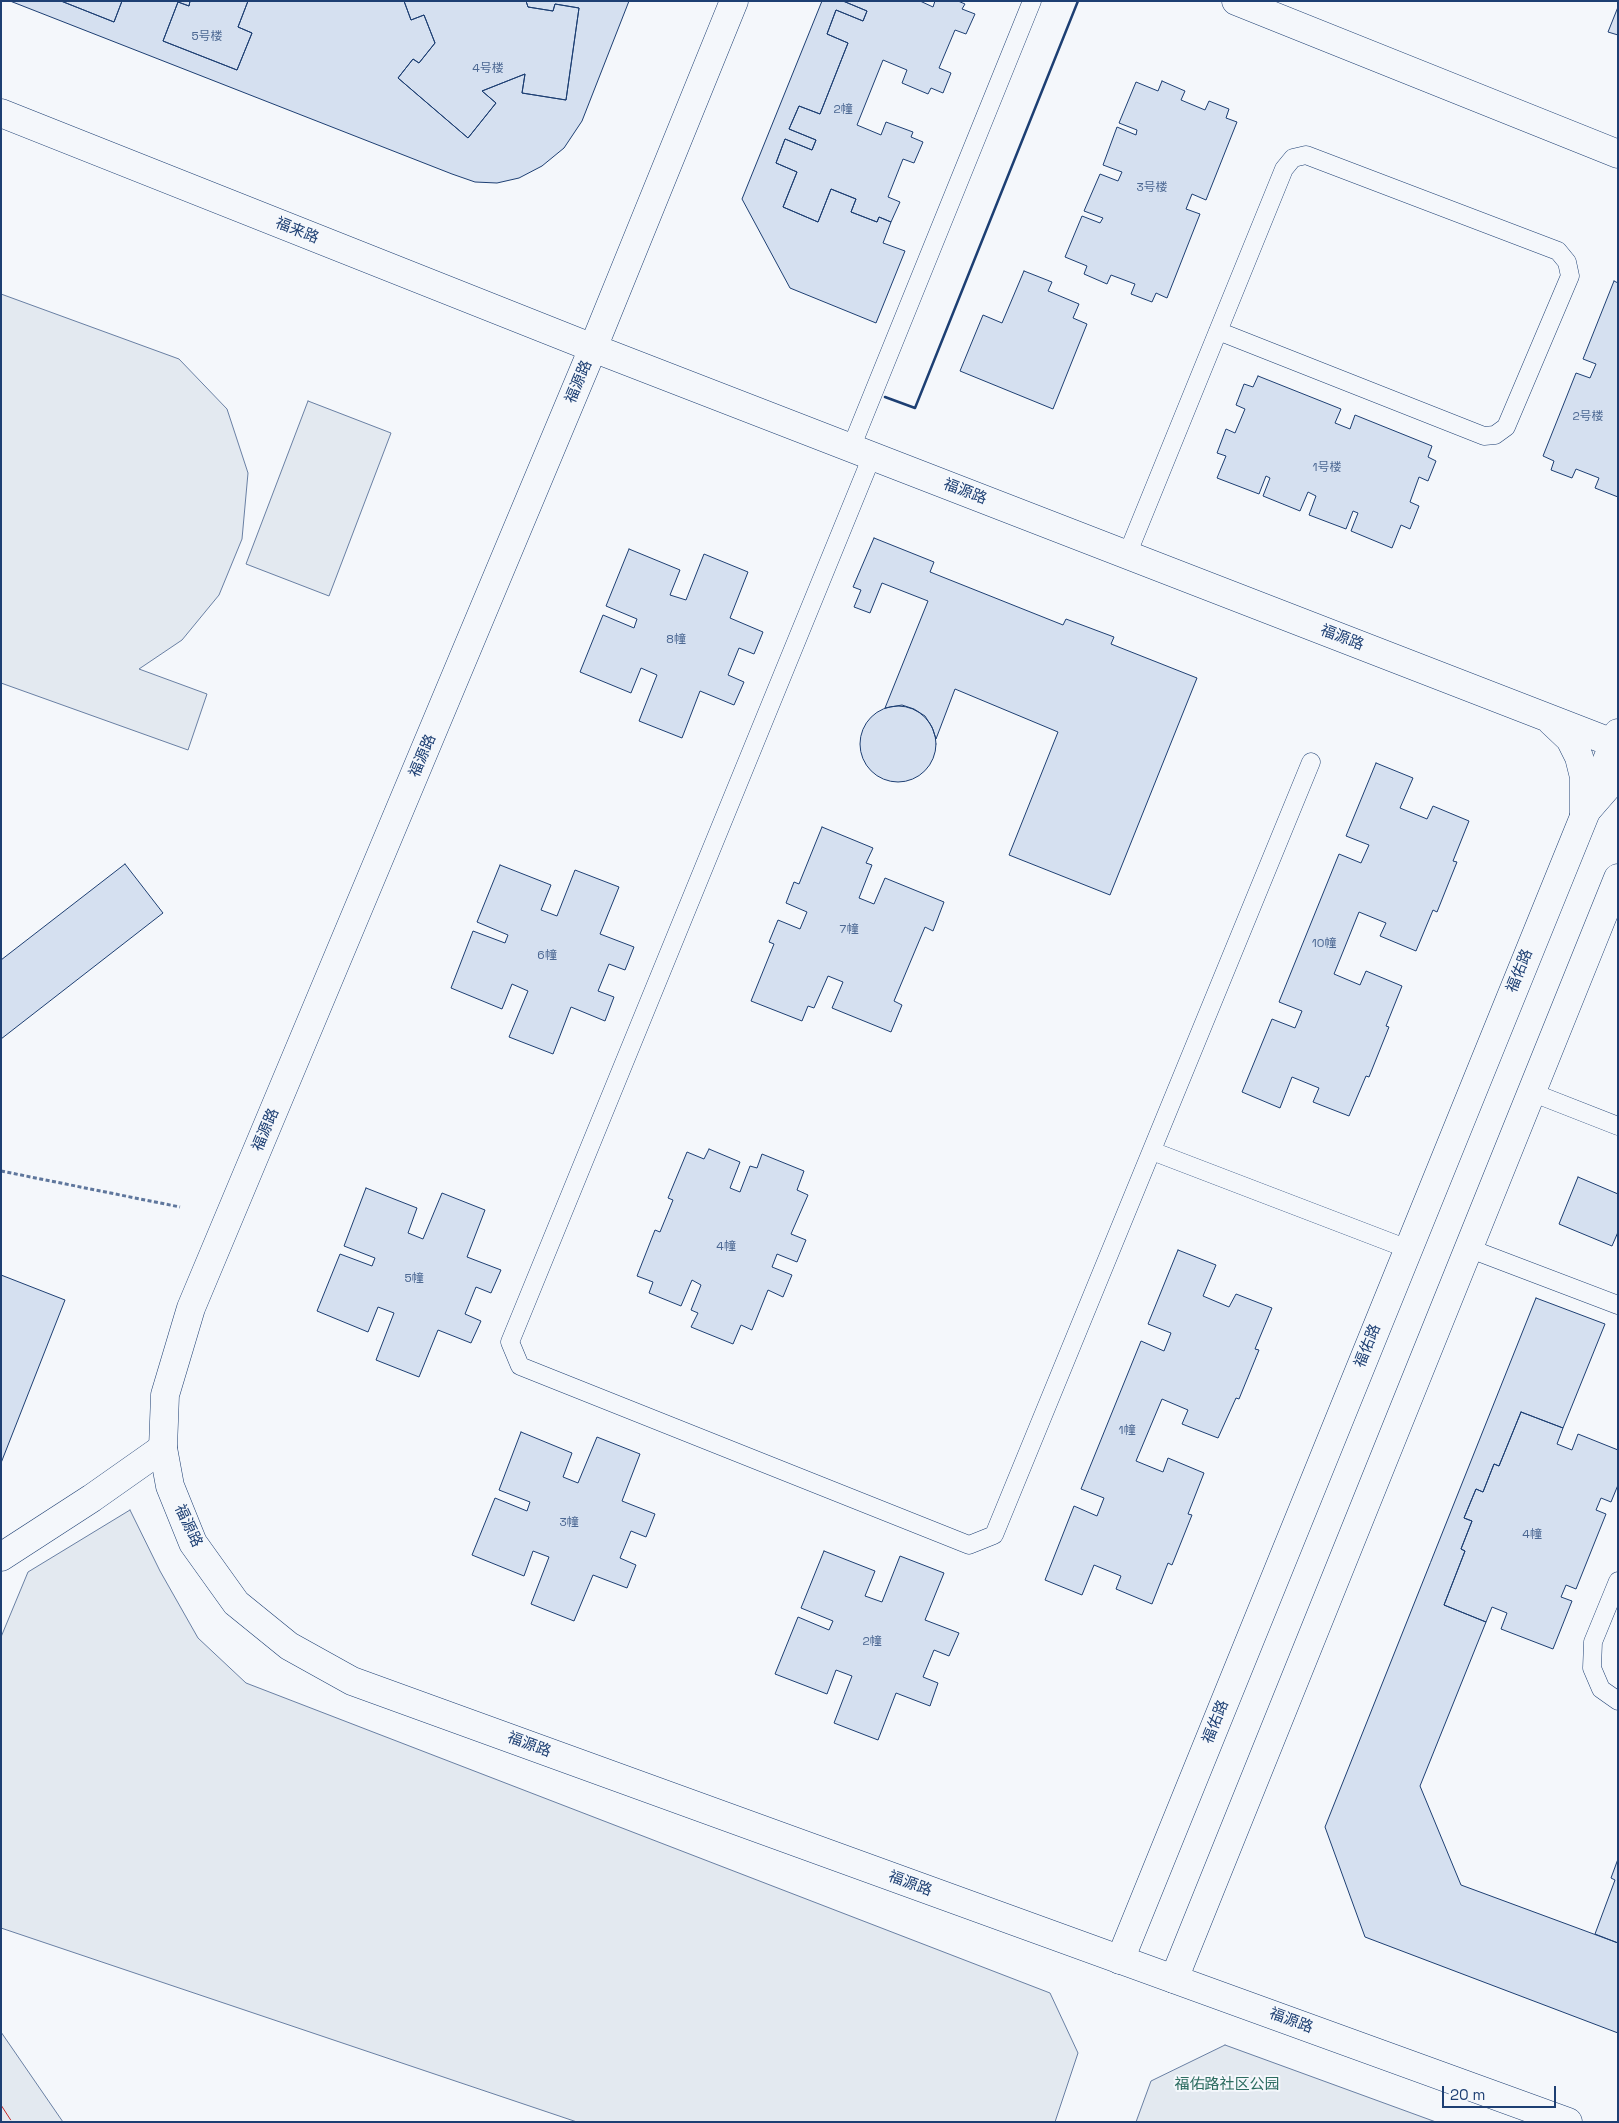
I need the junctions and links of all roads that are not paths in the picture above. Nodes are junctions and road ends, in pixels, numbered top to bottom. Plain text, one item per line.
1 (734, 1) edge
2 (1032, 1) edge
3 (1236, 1) edge
4 (1, 113) edge
5 (1618, 154) edge
6 (1218, 331) junction
7 (594, 348) junction
8 (861, 452) junction
9 (1127, 555) junction
10 (1548, 718) junction
11 (1616, 740) edge
12 (1312, 762) dead end
13 (1618, 778) edge
14 (1584, 814) junction
15 (1618, 878) edge
16 (1531, 1092) junction
17 (1618, 1126) edge
18 (1152, 1151) junction
19 (1468, 1248) junction
20 (1408, 1249) junction
21 (1618, 1306) edge
22 (163, 1448) junction
23 (1, 1557) edge
24 (1618, 1581) edge
25 (1618, 1701) edge
26 (1120, 1960) junction
27 (1174, 1979) junction
28 (1568, 2122) edge

1 - 7 street
2 - 8 lane
3 - 5 street
4 - 7 street, 福来路
6 - 6 lane
6 - 9 lane
7 - 8 street, 福源路
7 - 22 street, 福源路
8 - 9 street, 福源路
8 - 18 lane
9 - 10 street, 福源路
10 - 11 street, 福源路
10 - 14 street
11 - 14 street, 福佑路
12 - 18 lane
13 - 14 street
14 - 20 street, 福佑路
15 - 16 street
16 - 17 lane
16 - 19 street
18 - 20 lane
19 - 21 lane
19 - 27 street
20 - 26 street, 福佑路
22 - 23 street
22 - 26 street, 福源路
24 - 25 lane
26 - 27 street, 福源路
27 - 28 street, 福源路

